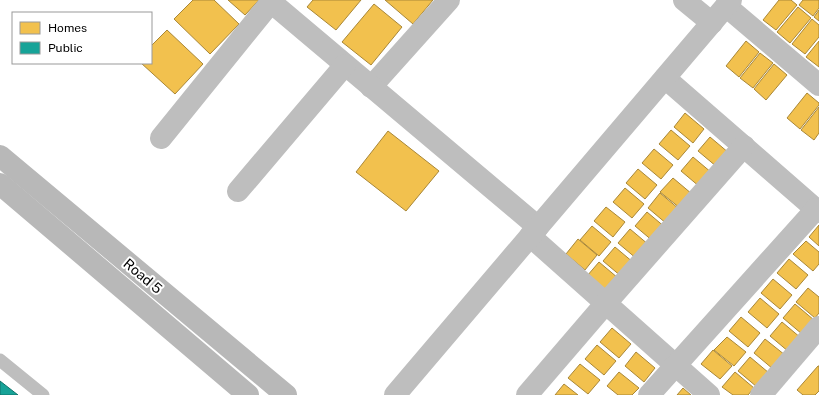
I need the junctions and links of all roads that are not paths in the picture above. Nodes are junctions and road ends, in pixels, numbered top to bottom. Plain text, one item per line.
1 (449, 0) edge
2 (684, 0) edge
3 (272, 1) edge
4 (729, 3) edge
5 (712, 23) junction
6 (345, 65) junction
7 (665, 78) junction
8 (819, 85) edge
9 (371, 87) junction
10 (161, 138) dead end
11 (744, 146) junction
12 (0, 156) edge
13 (0, 184) edge
14 (238, 191) dead end
15 (818, 211) edge
16 (534, 232) junction
17 (606, 303) junction
18 (819, 327) edge
19 (0, 360) edge
20 (676, 365) junction
21 (772, 391) edge
22 (43, 395) edge
23 (248, 395) edge
24 (286, 395) edge
25 (395, 395) edge
26 (526, 395) edge
27 (649, 395) edge
28 (709, 395) edge

1 - 9 street
2 - 5 street
3 - 6 street
3 - 10 street
4 - 5 street
4 - 8 street
5 - 7 street
6 - 9 street
6 - 14 street
7 - 11 street
7 - 16 street
9 - 16 street
11 - 15 street
11 - 17 street
12 - 24 street, Road 5
13 - 23 street, Road 5
15 - 20 street
16 - 17 street
16 - 25 street
17 - 20 street
17 - 26 street
18 - 21 street
19 - 22 lane
20 - 27 street
20 - 28 street

